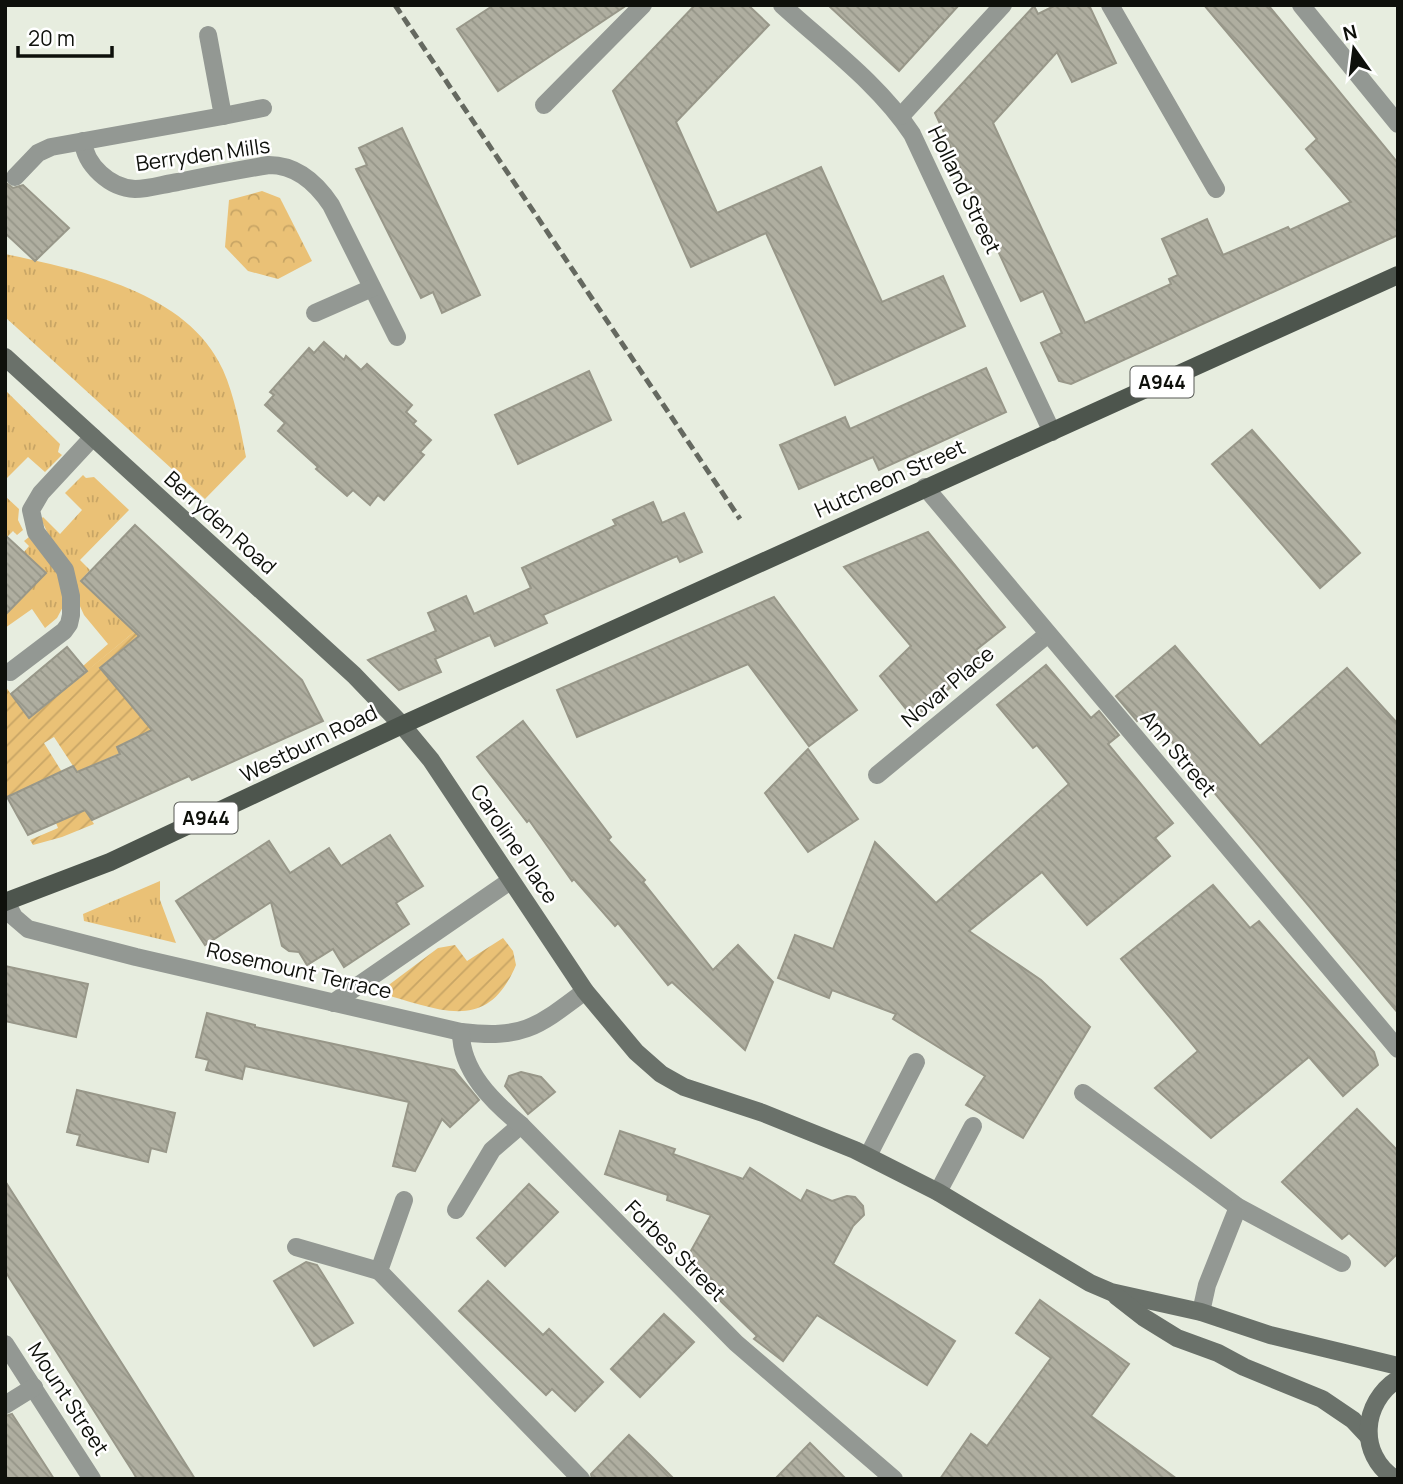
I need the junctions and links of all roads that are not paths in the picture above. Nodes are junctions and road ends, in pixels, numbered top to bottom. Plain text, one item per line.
1 (643, 5) edge
2 (782, 5) edge
3 (1003, 5) edge
4 (1110, 5) edge
5 (1301, 5) edge
6 (208, 35) dead end
7 (544, 105) dead end
8 (263, 108) dead end
9 (223, 116) junction
10 (901, 116) junction
11 (1398, 124) edge
12 (83, 141) junction
13 (15, 177) dead end
14 (1216, 189) dead end
15 (1398, 275) edge
16 (372, 288) junction
17 (315, 313) dead end
18 (397, 337) dead end
19 (5, 357) edge
20 (1052, 432) junction
21 (93, 437) junction
22 (925, 487) junction
23 (1048, 635) junction
24 (10, 672) dead end
25 (402, 725) junction
26 (877, 775) dead end
27 (510, 881) junction
28 (6, 902) edge
29 (585, 991) junction
30 (332, 1003) junction
31 (461, 1032) junction
32 (1398, 1049) edge
33 (916, 1062) dead end
34 (1083, 1093) dead end
35 (521, 1125) junction
36 (973, 1126) dead end
37 (867, 1156) junction
38 (938, 1192) junction
39 (404, 1200) dead end
40 (1238, 1207) junction
41 (456, 1210) dead end
42 (296, 1247) dead end
43 (1342, 1263) dead end
44 (379, 1271) junction
45 (1111, 1292) junction
46 (1200, 1312) junction
47 (5, 1343) edge
48 (1398, 1366) edge
49 (1398, 1379) edge
50 (34, 1387) junction
51 (5, 1405) edge
52 (1368, 1436) junction
53 (892, 1478) edge
54 (92, 1479) edge
55 (581, 1479) edge
56 (1395, 1479) edge

1 - 7 street
2 - 10 street, Holland Street
3 - 10 street
4 - 14 street
5 - 11 street
6 - 9 street
8 - 9 street
9 - 12 street
10 - 20 street, Holland Street
12 - 13 street
12 - 16 street, Berryden Mills
15 - 20 main road, Hutcheon Street / A944
16 - 17 street
16 - 18 street, Berryden Mills
19 - 21 main road, Berryden Road
20 - 22 main road, Hutcheon Street / A944
21 - 24 street
21 - 25 main road, Berryden Road
22 - 23 street, Ann Street
22 - 25 main road, Hutcheon Street / A944
23 - 26 street, Novar Place
23 - 32 street, Ann Street
25 - 27 main road, Caroline Place
25 - 28 main road, Westburn Road / A944
27 - 29 main road, Caroline Place
27 - 30 street
28 - 30 street, Rosemount Terrace
29 - 31 street, Rosemount Terrace
29 - 37 main road, Caroline Place
30 - 31 street, Rosemount Terrace
31 - 35 street, Forbes Street
33 - 37 street
34 - 40 street
35 - 41 street
35 - 53 street, Forbes Street
36 - 38 street
37 - 38 main road, Caroline Place
38 - 45 main road, Caroline Place
39 - 44 street
40 - 43 street
40 - 46 street
42 - 44 street
44 - 55 street
45 - 46 main road
45 - 52 main road
46 - 48 main road
47 - 50 street, Mount Street
49 - 52 main road
50 - 51 street
50 - 54 street, Mount Street
52 - 56 main road

